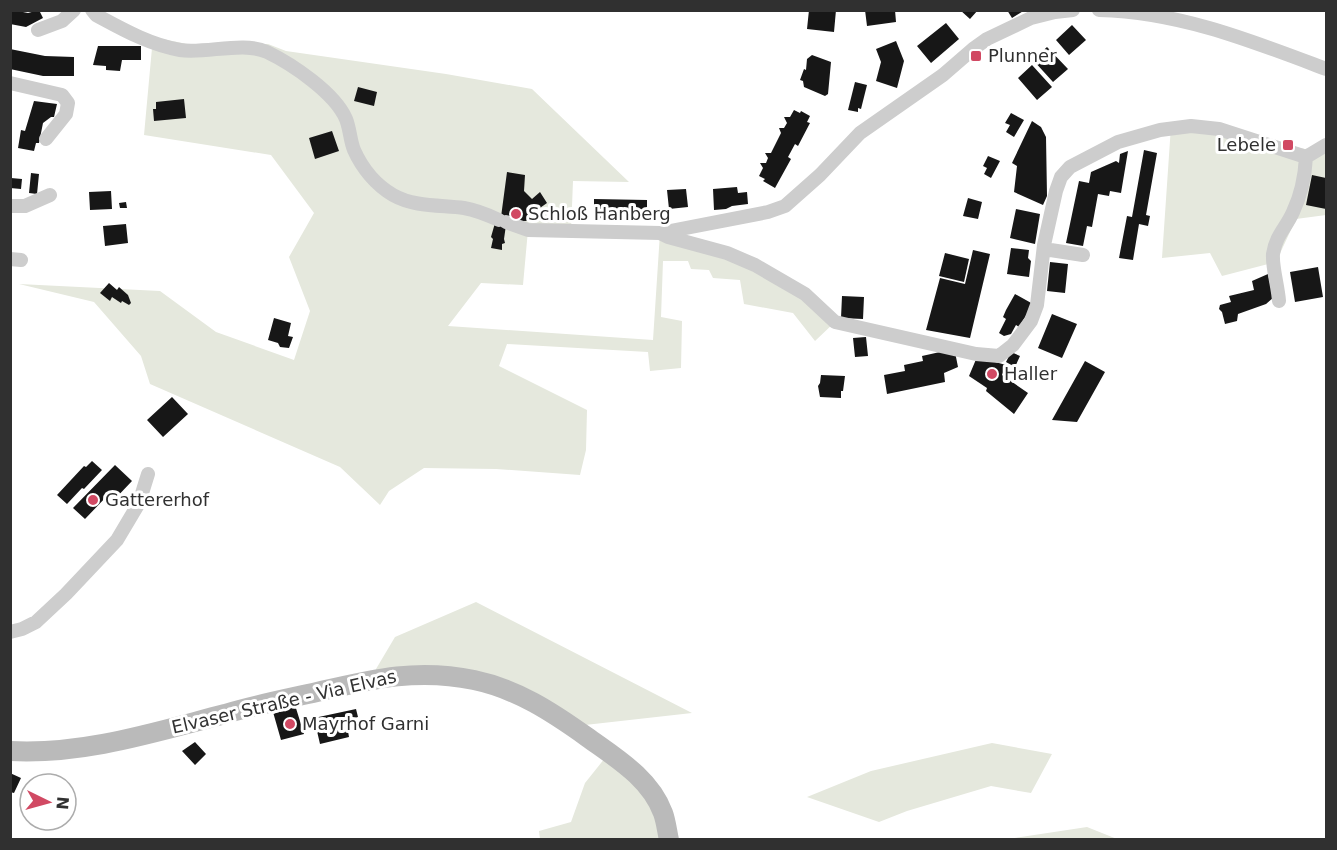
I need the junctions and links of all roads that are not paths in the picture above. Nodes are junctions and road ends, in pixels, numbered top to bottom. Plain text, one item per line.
1 (74, 10) edge
2 (92, 10) edge
3 (1073, 10) edge
4 (1099, 10) edge
5 (38, 30) dead end
6 (1326, 69) edge
7 (10, 83) edge
8 (46, 139) dead end
9 (1326, 146) edge
10 (1306, 157) junction
11 (50, 195) dead end
12 (10, 206) edge
13 (660, 233) junction
14 (1044, 249) junction
15 (1083, 255) dead end
16 (1279, 301) dead end
17 (148, 474) dead end
18 (10, 633) edge
19 (10, 751) edge
20 (669, 840) edge

1 - 5 street
2 - 13 street
3 - 13 street
4 - 6 street
7 - 8 street
9 - 10 street
10 - 14 street
10 - 16 street
11 - 12 street
13 - 14 street
14 - 15 street
17 - 18 street
19 - 20 street, Elvaser Straße - Via Elvas

